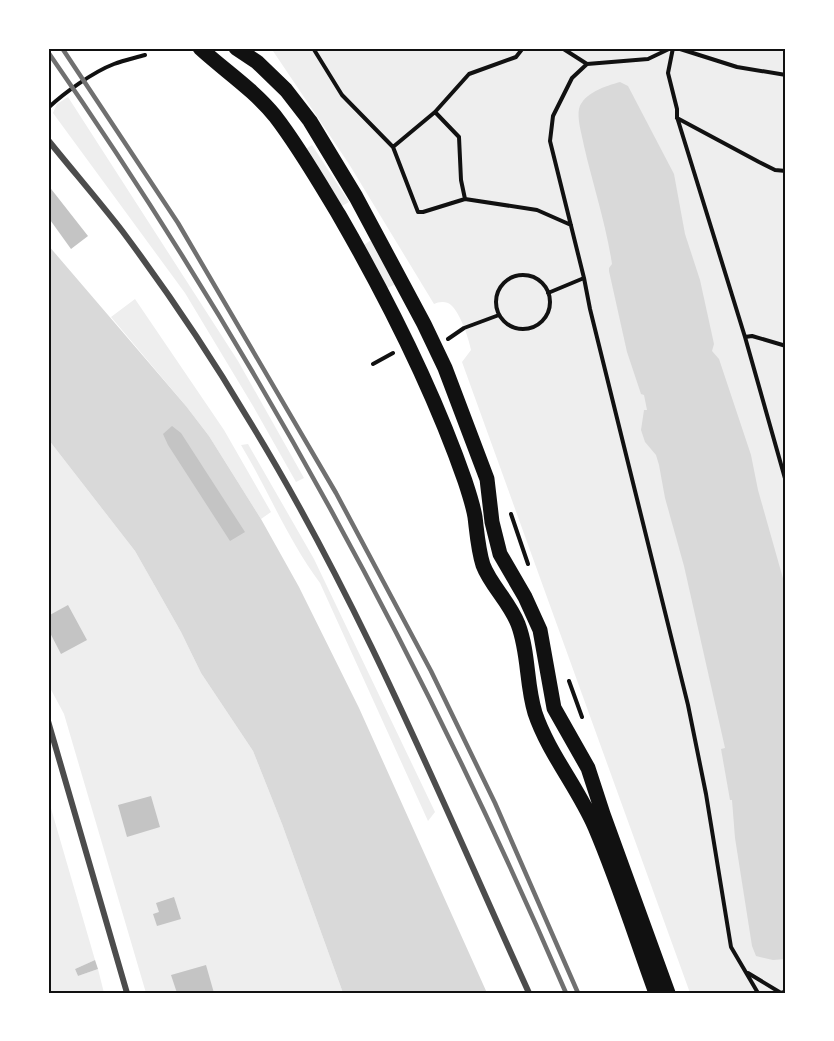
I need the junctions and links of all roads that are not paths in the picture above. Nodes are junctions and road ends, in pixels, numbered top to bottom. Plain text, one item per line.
1 (200, 48) edge
2 (236, 48) edge
3 (48, 140) edge
4 (48, 721) edge
5 (126, 993) edge
6 (529, 993) edge
7 (656, 993) edge
8 (668, 993) edge

1 - 7 main road
2 - 8 main road
3 - 6 street
4 - 5 street

